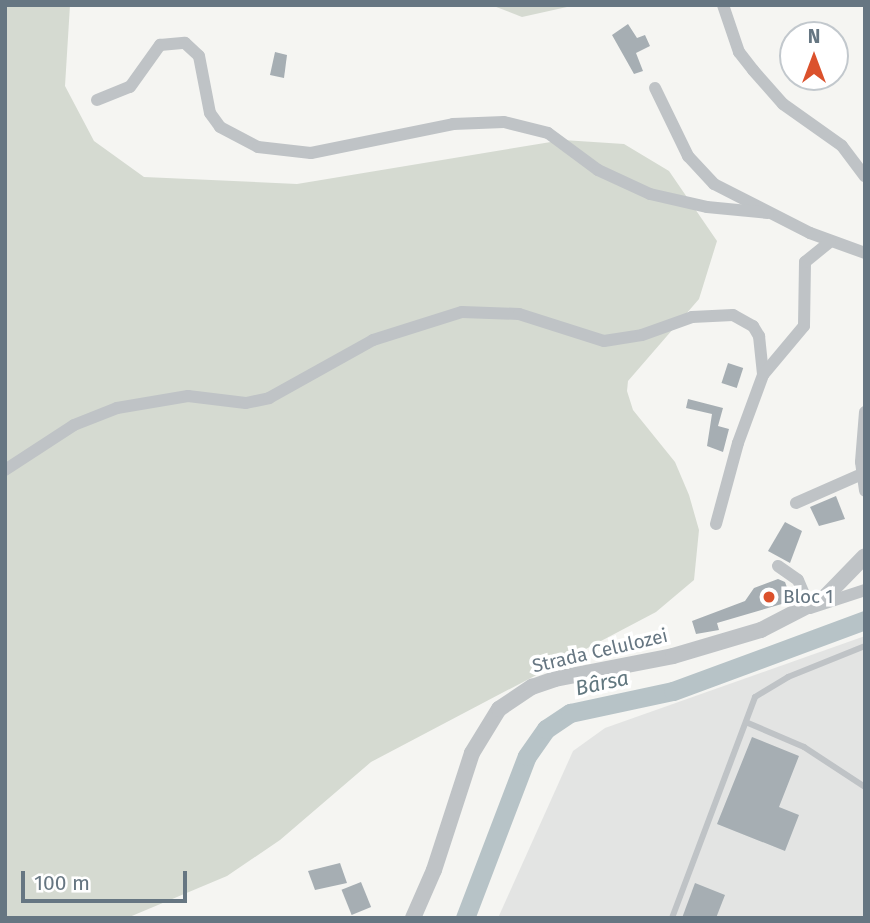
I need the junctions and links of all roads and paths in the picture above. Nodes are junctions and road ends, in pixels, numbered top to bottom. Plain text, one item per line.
1 (723, 5) edge
2 (655, 88) dead end
3 (97, 100) dead end
4 (865, 176) edge
5 (768, 213) junction
6 (830, 242) junction
7 (865, 253) edge
8 (763, 375) junction
9 (865, 412) edge
10 (864, 430) edge
11 (5, 470) edge
12 (862, 474) junction
13 (865, 491) edge
14 (796, 503) dead end
15 (716, 524) dead end
16 (865, 556) edge
17 (778, 566) dead end
18 (865, 590) edge
19 (810, 607) junction
20 (865, 646) edge
21 (748, 723) junction
22 (865, 787) edge
23 (414, 918) edge
24 (672, 918) edge

1 - 4 street
2 - 5 street
3 - 5 street
5 - 6 street
6 - 7 street
6 - 8 street
8 - 11 street
8 - 15 street
9 - 10 street
10 - 12 street
12 - 13 street
12 - 14 street
16 - 19 street, Strada Celulozei
17 - 19 street
18 - 19 street, Strada Celulozei
19 - 23 street, Strada Celulozei
20 - 21 lane
21 - 22 lane
21 - 24 lane

